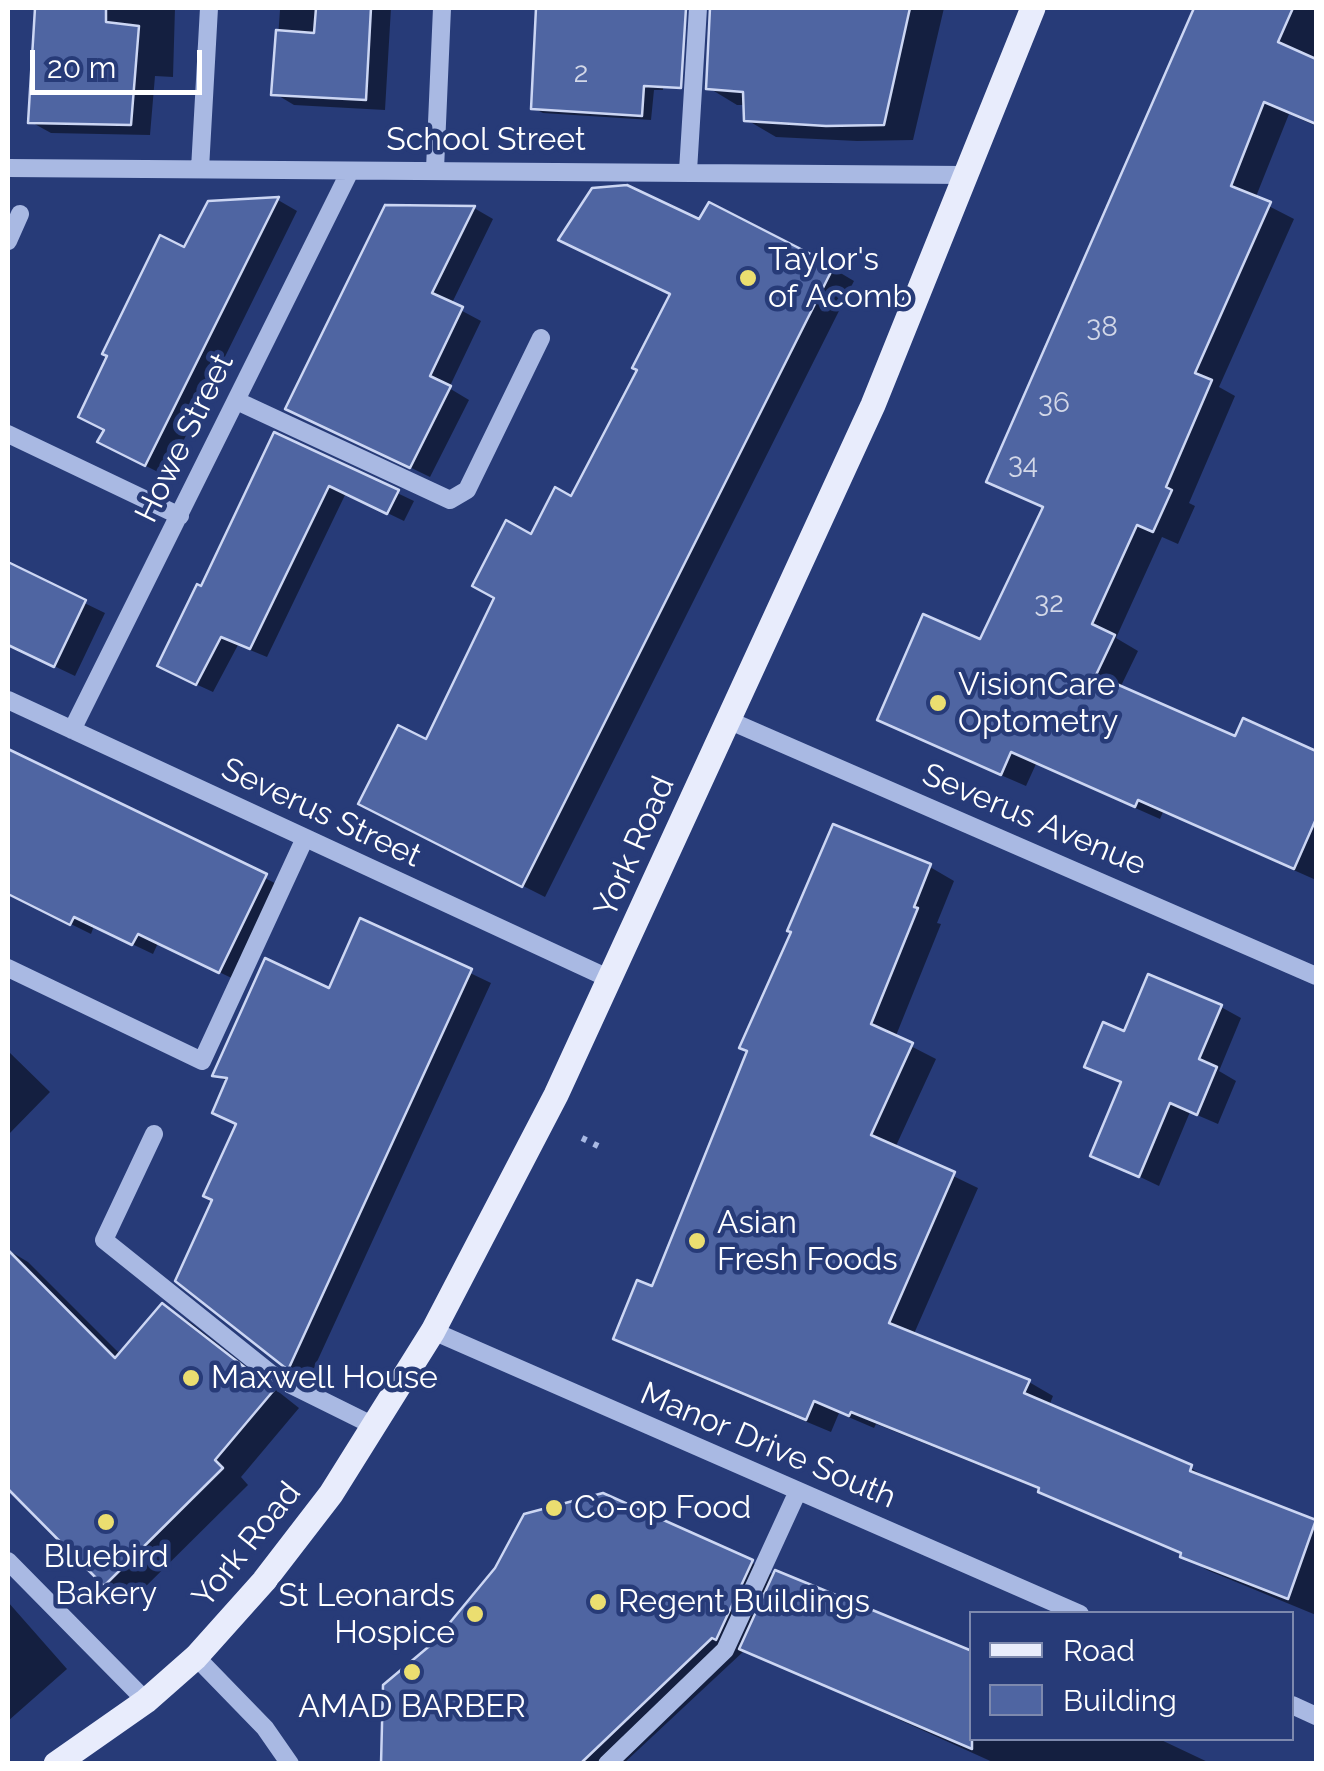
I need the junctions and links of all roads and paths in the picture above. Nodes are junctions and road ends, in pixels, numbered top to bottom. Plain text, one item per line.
1 (209, 8) edge
2 (442, 8) edge
3 (698, 8) edge
4 (1033, 8) edge
5 (8, 168) edge
6 (435, 169) junction
7 (200, 170) junction
8 (350, 170) junction
9 (688, 172) junction
10 (965, 175) junction
11 (20, 214) dead end
12 (8, 241) edge
13 (540, 338) dead end
14 (237, 401) junction
15 (8, 434) edge
16 (180, 516) junction
17 (8, 700) edge
18 (728, 720) junction
19 (72, 730) junction
20 (305, 838) junction
21 (8, 968) edge
22 (1316, 976) edge
23 (610, 979) junction
24 (154, 1134) dead end
25 (433, 1332) junction
26 (372, 1425) junction
27 (798, 1492) junction
28 (8, 1561) edge
29 (1073, 1611) edge
30 (196, 1657) junction
31 (146, 1702) junction
32 (56, 1764) edge
33 (290, 1764) edge
34 (608, 1764) edge

1 - 7 street
2 - 6 street
3 - 9 street
4 - 10 main road, York Road
5 - 7 street, School Street
6 - 8 street, School Street
6 - 9 street, School Street
7 - 8 street, School Street
8 - 14 street, Howe Street
9 - 10 street, School Street
10 - 18 main road, York Road
11 - 12 street
13 - 14 street
14 - 16 street, Howe Street
15 - 16 street
16 - 19 street, Howe Street
17 - 19 street, Severus Street
18 - 22 street, Severus Avenue
18 - 23 main road, York Road
19 - 20 street, Severus Street
20 - 21 street
20 - 23 street, Severus Street
23 - 25 main road, York Road
24 - 26 street
25 - 26 main road, York Road
25 - 27 street, Manor Drive South
26 - 30 main road, York Road
27 - 29 street, Manor Drive South
27 - 34 street
28 - 31 street
30 - 31 main road, York Road
30 - 33 street
31 - 32 main road, York Road

